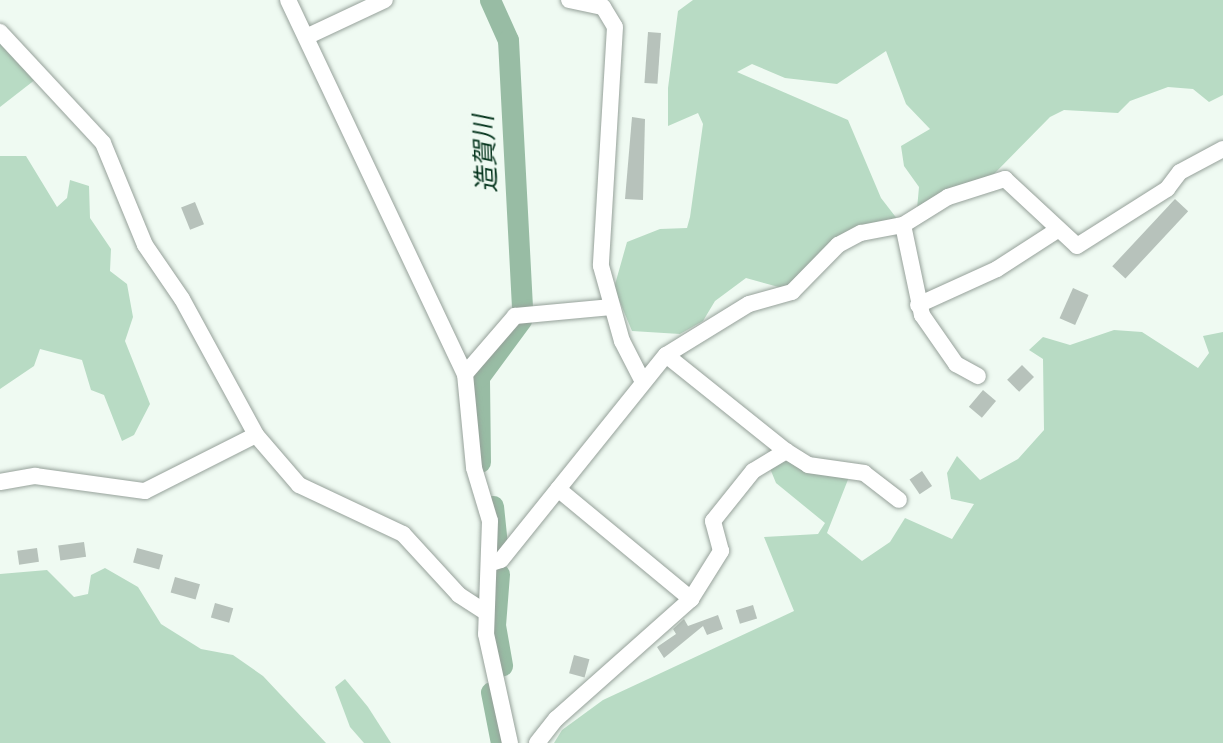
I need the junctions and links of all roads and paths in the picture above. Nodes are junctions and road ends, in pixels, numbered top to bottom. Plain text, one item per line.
1 (288, 0) edge
2 (385, 0) edge
3 (569, 0) edge
4 (0, 32) edge
5 (306, 37) junction
6 (1223, 149) edge
7 (903, 225) junction
8 (1056, 231) junction
9 (918, 304) junction
10 (612, 307) junction
11 (666, 355) junction
12 (465, 374) junction
13 (978, 376) dead end
14 (643, 382) junction
15 (256, 435) junction
16 (786, 451) junction
17 (0, 482) edge
18 (558, 489) junction
19 (899, 500) dead end
20 (491, 563) junction
21 (691, 599) junction
22 (484, 611) junction
23 (510, 743) edge
24 (537, 743) edge

1 - 5 street
2 - 5 street
3 - 10 street
4 - 15 street
5 - 12 street
6 - 8 street
7 - 8 street
7 - 9 street
7 - 11 street
8 - 9 street
9 - 13 street
10 - 12 street
10 - 14 street
11 - 14 street
11 - 16 street
12 - 20 street
14 - 18 street
15 - 17 street
15 - 22 street
16 - 19 street
16 - 21 street
18 - 20 street
18 - 21 street
20 - 22 street
21 - 24 street
22 - 23 street

